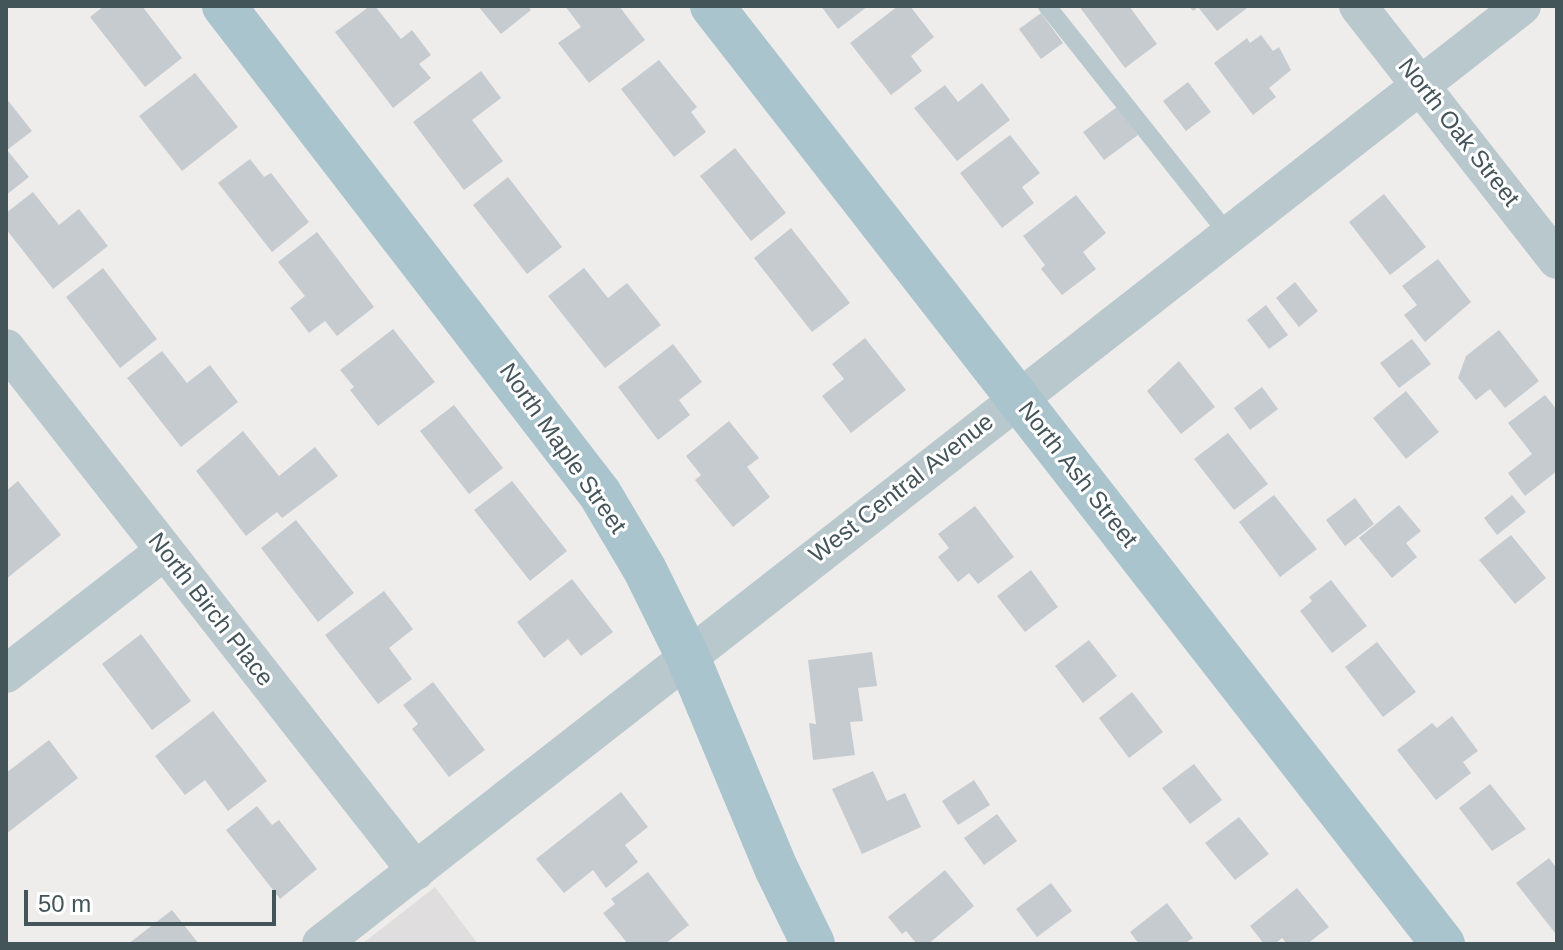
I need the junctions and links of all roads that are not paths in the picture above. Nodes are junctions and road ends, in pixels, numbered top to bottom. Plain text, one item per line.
1 (224, 6) edge
2 (712, 6) edge
3 (1047, 6) edge
4 (1358, 6) edge
5 (1522, 6) edge
6 (1421, 86) junction
7 (1228, 234) junction
8 (1557, 260) edge
9 (6, 348) edge
10 (1019, 399) junction
11 (163, 552) junction
12 (687, 655) junction
13 (6, 674) edge
14 (416, 871) junction
15 (321, 944) edge
16 (813, 944) edge
17 (1443, 944) edge

1 - 12 main road, North Maple Street
2 - 10 main road, North Ash Street
3 - 7 lane
4 - 6 street, North Oak Street
5 - 6 street, West Central Avenue
6 - 7 street, West Central Avenue
6 - 8 street, North Oak Street
7 - 10 street, West Central Avenue
9 - 11 street, North Birch Place
10 - 12 street, West Central Avenue
10 - 17 main road, North Ash Street
11 - 13 street
11 - 14 street, North Birch Place
12 - 14 street, West Central Avenue
12 - 16 main road, North Maple Street
14 - 15 street, West Central Avenue

